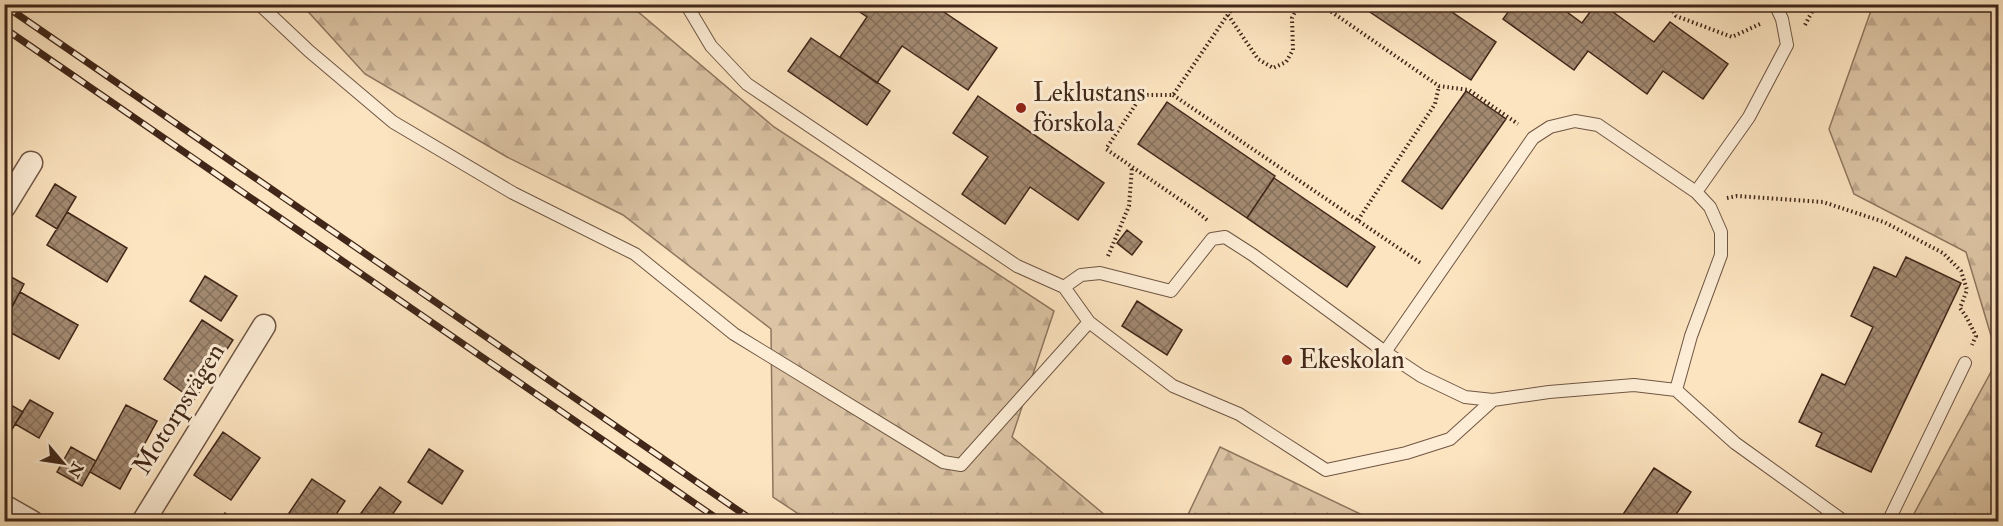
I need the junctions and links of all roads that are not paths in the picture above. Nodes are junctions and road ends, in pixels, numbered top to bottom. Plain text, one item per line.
1 (259, 4) edge
2 (686, 4) edge
3 (1777, 9) edge
4 (31, 164) dead end
5 (1696, 192) junction
6 (4, 207) edge
7 (1064, 287) junction
8 (1089, 322) junction
9 (264, 326) dead end
10 (1385, 352) junction
11 (1965, 363) road end
12 (1676, 390) junction
13 (1493, 400) junction
14 (4, 506) edge
15 (32, 522) edge
16 (143, 522) edge
17 (1845, 522) edge
18 (1888, 522) edge

1 - 8 lane
2 - 7 lane
3 - 5 lane
4 - 6 street
5 - 10 lane
5 - 12 lane
7 - 8 lane
7 - 10 lane
8 - 13 lane
9 - 16 street, Motorpsvägen
10 - 13 lane
11 - 18 lane
12 - 13 lane
12 - 17 lane
14 - 15 street

